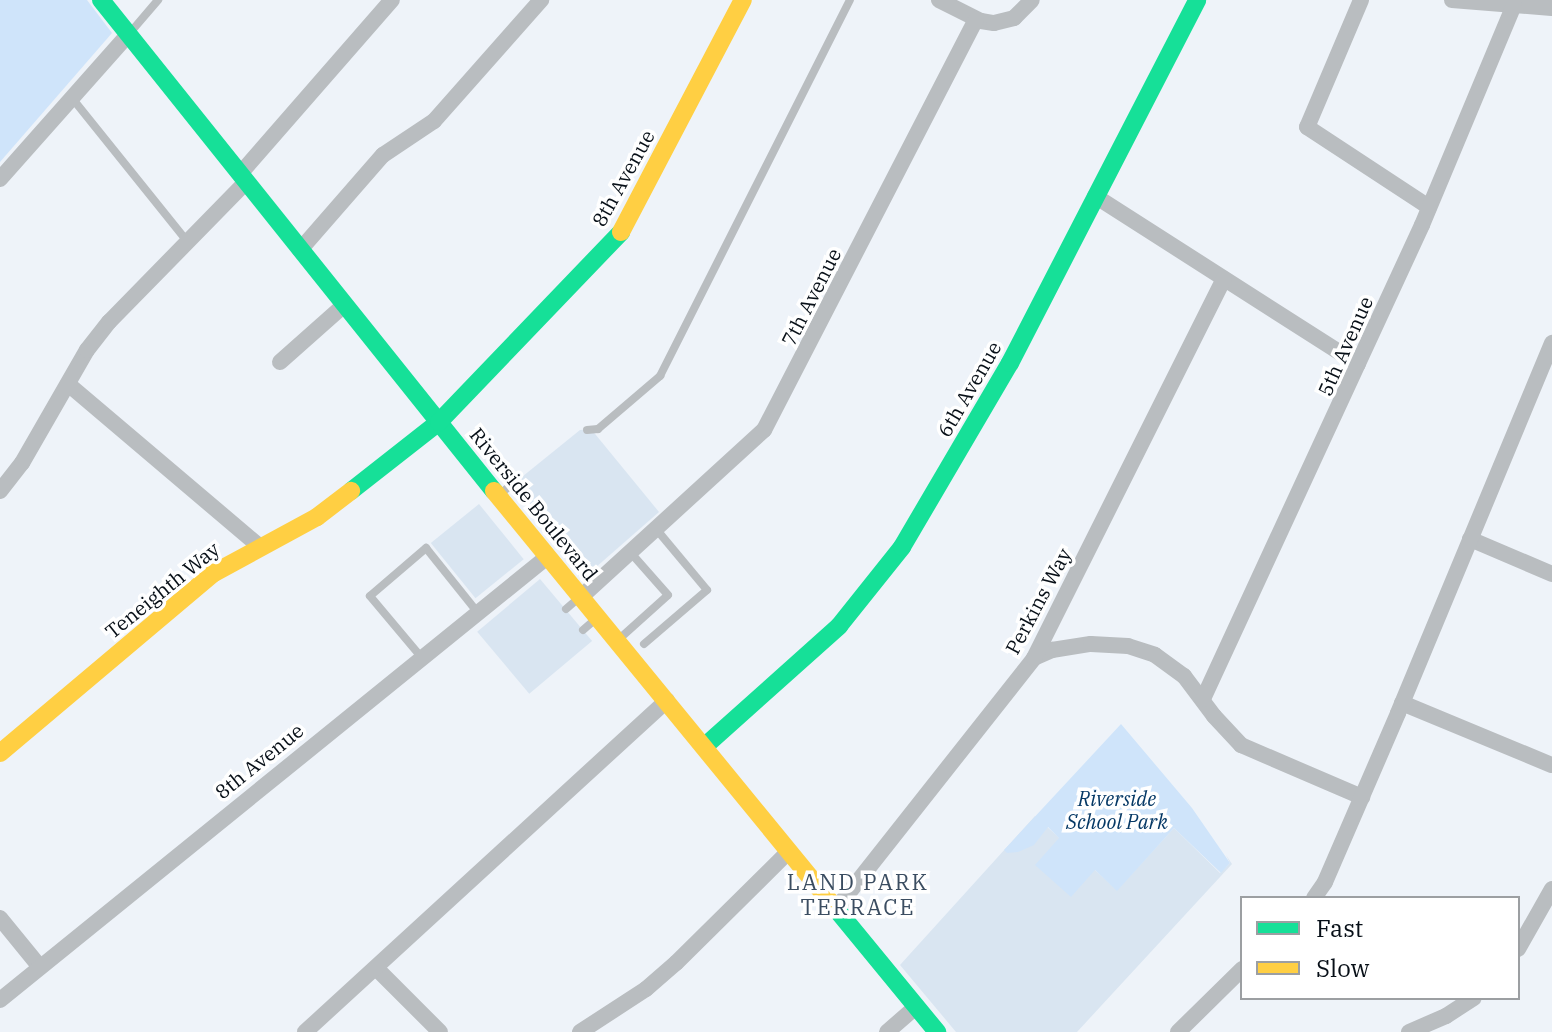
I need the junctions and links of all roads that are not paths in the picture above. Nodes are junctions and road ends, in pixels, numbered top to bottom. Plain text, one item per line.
1 (101, 0) edge
2 (158, 0) edge
3 (392, 0) edge
4 (541, 0) edge
5 (743, 0) edge
6 (850, 0) edge
7 (939, 0) edge
8 (1032, 0) edge
9 (1197, 0) edge
10 (1361, 0) edge
11 (1452, 0) edge
12 (1514, 5) junction
13 (1552, 8) edge
14 (976, 19) junction
15 (128, 35) junction
16 (72, 97) junction
17 (243, 178) junction
18 (0, 179) edge
19 (1095, 196) junction
20 (1429, 207) junction
21 (187, 241) junction
22 (300, 250) junction
23 (1224, 279) junction
24 (343, 306) junction
25 (1552, 343) edge
26 (280, 362) dead end
27 (1358, 364) junction
28 (68, 384) junction
29 (439, 422) junction
30 (587, 430) dead end
31 (0, 491) edge
32 (657, 530) junction
33 (1470, 539) junction
34 (259, 546) junction
35 (631, 553) junction
36 (547, 557) junction
37 (1552, 574) edge
38 (581, 597) junction
39 (566, 609) dead end
40 (478, 613) junction
41 (617, 641) junction
42 (644, 644) dead end
43 (422, 658) junction
44 (1034, 658) junction
45 (1203, 699) junction
46 (667, 700) junction
47 (1402, 703) junction
48 (705, 746) junction
49 (0, 753) edge
50 (1552, 765) edge
51 (1362, 797) junction
52 (789, 851) junction
53 (1552, 889) edge
54 (1315, 896) edge
55 (836, 909) junction
56 (0, 918) edge
57 (1520, 945) edge
58 (40, 967) junction
59 (377, 969) junction
60 (1240, 971) edge
61 (0, 1000) edge
62 (1471, 1000) edge
63 (916, 1007) junction
64 (305, 1032) edge
65 (440, 1032) edge
66 (580, 1032) edge
67 (887, 1032) edge
68 (937, 1032) edge
69 (1178, 1032) edge
70 (1409, 1032) edge

1 - 15 street, Riverside Boulevard
2 - 15 lane
3 - 17 street
4 - 22 street
5 - 29 street, 8th Avenue
6 - 30 lane
7 - 14 street
8 - 14 street
9 - 19 street, 6th Avenue
10 - 20 street
11 - 12 street
12 - 13 street
12 - 20 street, 5th Avenue
14 - 32 street, 7th Avenue
15 - 16 street
15 - 17 street, Riverside Boulevard
16 - 18 street
16 - 21 lane
17 - 21 street
17 - 22 street, Riverside Boulevard
19 - 23 street
19 - 48 street, 6th Avenue
20 - 27 street, 5th Avenue
21 - 28 street
22 - 24 street, Riverside Boulevard
23 - 27 street
23 - 44 street, Perkins Way
24 - 26 street
24 - 29 street, Riverside Boulevard
25 - 33 street
27 - 45 street, 5th Avenue
28 - 31 street
28 - 34 street
29 - 34 street, Teneighth Way
29 - 36 street, Riverside Boulevard
32 - 35 street, 7th Avenue
32 - 42 lane
33 - 37 street
33 - 47 street
34 - 49 street, Teneighth Way
35 - 38 street, 7th Avenue
35 - 41 lane
36 - 38 street, Riverside Boulevard
36 - 40 street, 8th Avenue
38 - 39 lane
38 - 41 street, Riverside Boulevard
40 - 43 street, 8th Avenue
40 - 43 lane
41 - 46 street, Riverside Boulevard
43 - 58 street, 8th Avenue
44 - 45 street
44 - 55 street, Perkins Way
45 - 51 street
46 - 48 street, Riverside Boulevard
46 - 59 street
47 - 50 street
47 - 51 street
48 - 52 street, Riverside Boulevard
51 - 54 street
52 - 55 street, Riverside Boulevard
52 - 66 street
53 - 57 street
55 - 63 street, Riverside Boulevard
56 - 58 street
58 - 61 street, 8th Avenue
59 - 64 street
59 - 65 street
60 - 69 street
62 - 70 street
63 - 67 street
63 - 68 street, Riverside Boulevard

